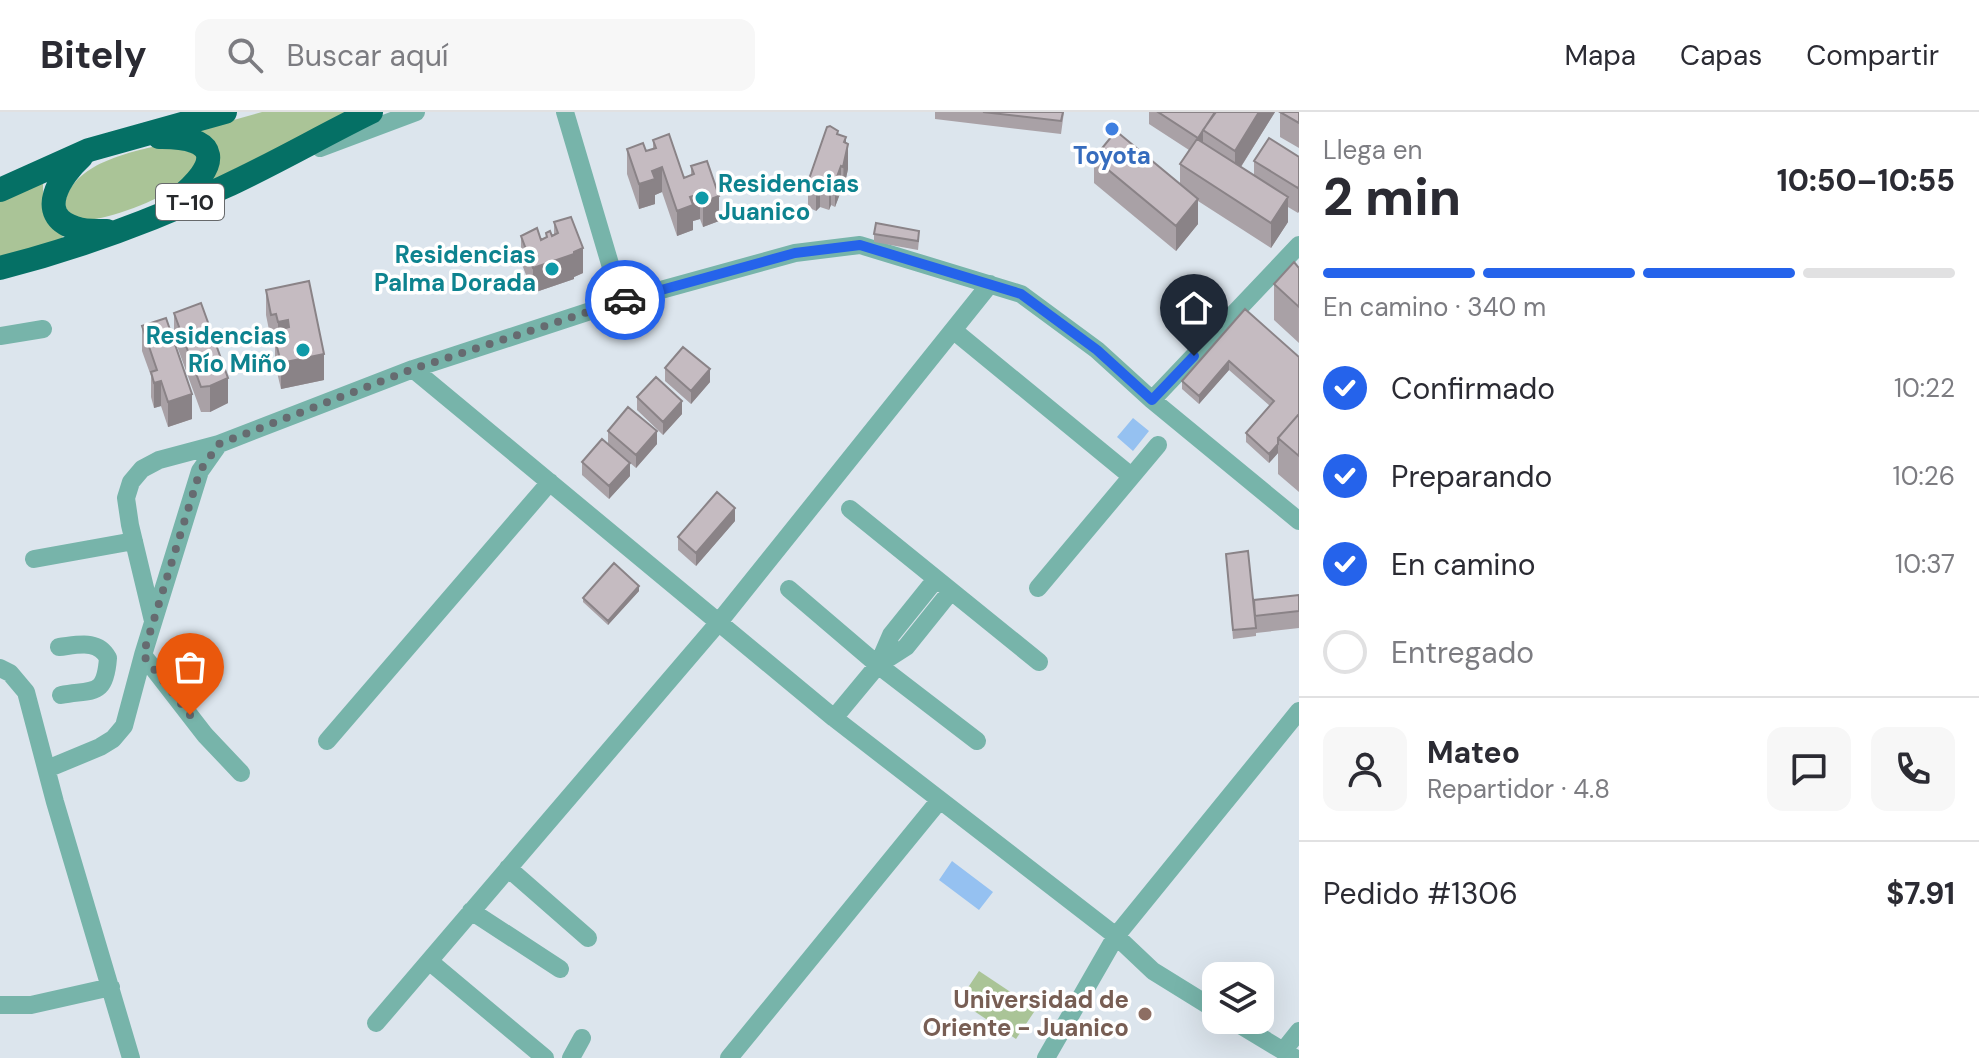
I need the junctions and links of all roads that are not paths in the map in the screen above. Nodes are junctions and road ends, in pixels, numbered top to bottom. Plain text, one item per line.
1 (225, 112) edge
2 (371, 112) edge
3 (416, 112) edge
4 (565, 112) edge
5 (131, 138) junction
6 (89, 150) junction
7 (279, 160) junction
8 (0, 190) edge
9 (152, 218) junction
10 (119, 231) junction
11 (1299, 245) edge
12 (0, 268) edge
13 (990, 284) junction
14 (621, 301) junction
15 (43, 329) dead end
16 (953, 330) junction
17 (0, 336) edge
18 (413, 369) junction
19 (1152, 400) junction
20 (219, 444) junction
21 (1158, 445) dead end
22 (1131, 476) junction
23 (550, 482) junction
24 (850, 509) dead end
25 (1299, 521) edge
26 (134, 541) junction
27 (34, 559) dead end
28 (936, 579) junction
29 (1038, 588) dead end
30 (789, 589) dead end
31 (951, 591) junction
32 (153, 621) junction
33 (719, 622) junction
34 (59, 647) dead end
35 (141, 660) junction
36 (1039, 662) dead end
37 (878, 665) junction
38 (0, 668) edge
39 (107, 669) junction
40 (61, 695) dead end
41 (1299, 711) edge
42 (834, 718) junction
43 (327, 741) dead end
44 (977, 741) dead end
45 (47, 769) junction
46 (241, 773) dead end
47 (939, 801) junction
48 (508, 868) junction
49 (471, 911) junction
50 (1116, 936) junction
51 (588, 938) dead end
52 (429, 961) junction
53 (560, 969) dead end
54 (111, 987) junction
55 (1202, 1001) edge
56 (0, 1005) edge
57 (376, 1023) dead end
58 (1299, 1031) edge
59 (1255, 1034) edge
60 (582, 1038) dead end
61 (1289, 1055) edge
62 (131, 1058) edge
63 (545, 1058) edge
64 (571, 1058) edge
65 (729, 1058) edge
66 (1046, 1058) edge

1 - 5 highway
2 - 7 highway, T-10
3 - 7 street
4 - 14 street
5 - 6 highway
5 - 9 highway
6 - 8 highway
6 - 10 highway
7 - 9 highway, T-10
9 - 10 highway, T-10
10 - 12 highway, T-10
11 - 19 street
13 - 14 street
13 - 16 street
13 - 19 street
14 - 18 street
15 - 17 street
16 - 22 street
16 - 33 street
18 - 20 street
18 - 23 street
19 - 25 street
20 - 26 street
20 - 32 street
21 - 22 street
22 - 29 street
23 - 33 street
23 - 43 street
24 - 28 street
26 - 27 street
26 - 32 street
28 - 31 street
28 - 37 street
30 - 37 street
31 - 36 street
31 - 37 street
32 - 35 street
33 - 42 street
33 - 48 street
34 - 39 street
35 - 39 street
35 - 45 street
35 - 46 street
37 - 42 street
37 - 44 street
38 - 45 street
39 - 40 street
41 - 50 street
42 - 47 street
45 - 54 street
47 - 50 street
47 - 65 street
48 - 49 street
48 - 51 street
49 - 52 street
49 - 53 street
50 - 55 street
50 - 66 street
52 - 57 street
52 - 63 street
54 - 56 street
54 - 62 street
58 - 61 street
59 - 61 street
60 - 64 street

